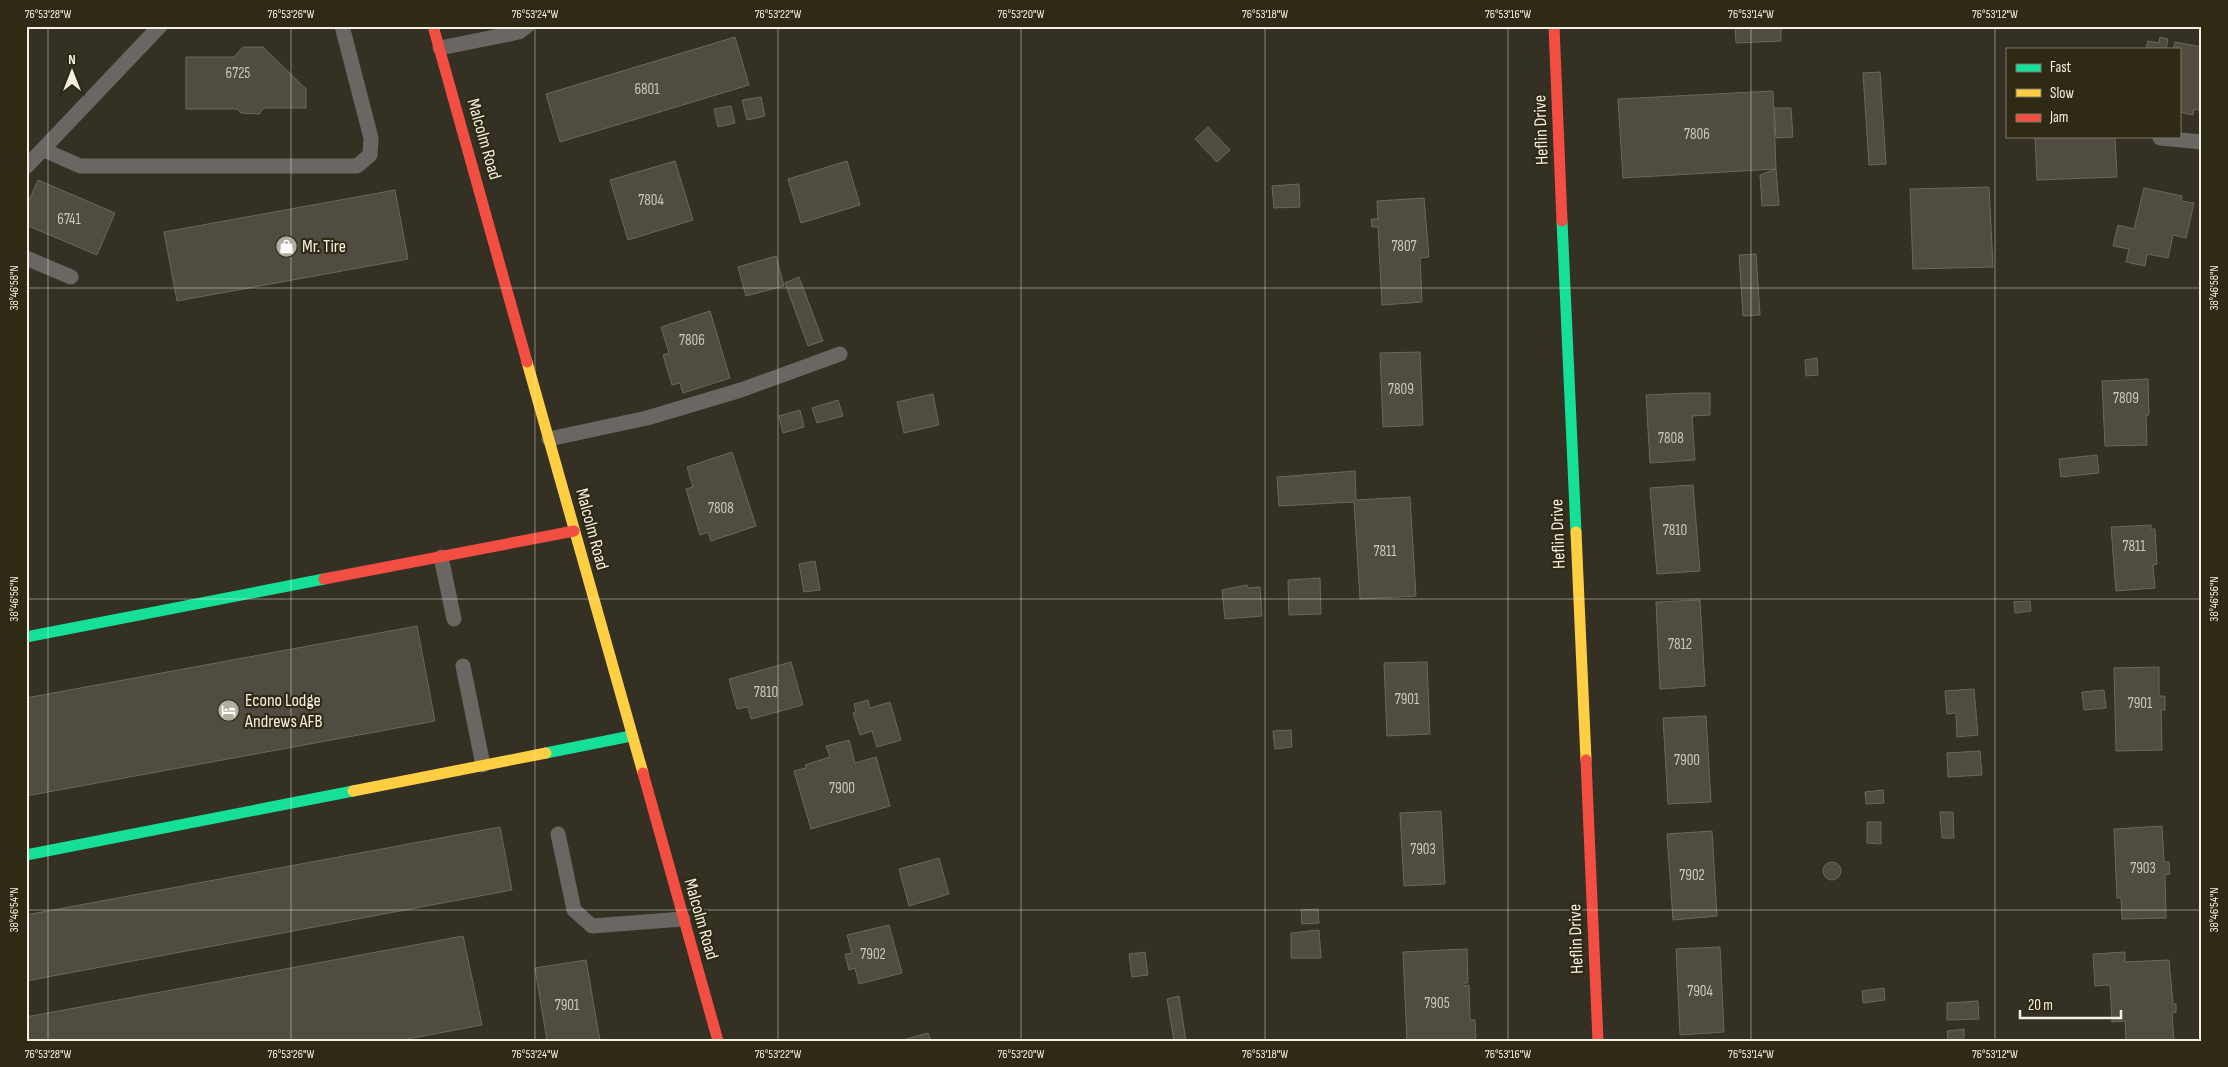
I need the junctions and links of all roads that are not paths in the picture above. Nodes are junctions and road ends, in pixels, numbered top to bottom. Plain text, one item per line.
1 (160, 26) edge
2 (342, 26) edge
3 (434, 26) edge
4 (527, 26) edge
5 (1554, 26) edge
6 (440, 48) junction
7 (2160, 138) dead end
8 (2202, 142) edge
9 (44, 150) junction
10 (26, 167) edge
11 (26, 258) edge
12 (71, 277) dead end
13 (840, 354) dead end
14 (549, 439) junction
15 (574, 531) junction
16 (441, 556) junction
17 (454, 619) dead end
18 (26, 637) edge
19 (463, 666) dead end
20 (631, 736) junction
21 (483, 765) junction
22 (558, 834) dead end
23 (26, 855) edge
24 (683, 919) junction
25 (718, 1041) edge
26 (1598, 1041) edge

1 - 9 lane
2 - 9 lane
3 - 6 street, Malcolm Road
4 - 6 lane
5 - 26 street, Heflin Drive
6 - 14 street, Malcolm Road
7 - 8 lane
9 - 10 lane
11 - 12 lane
13 - 14 lane
14 - 15 street, Malcolm Road
15 - 16 street
15 - 20 street, Malcolm Road
16 - 17 lane
16 - 18 street
19 - 21 lane
20 - 21 street
20 - 24 street, Malcolm Road
21 - 23 street
22 - 24 lane
24 - 25 street, Malcolm Road

